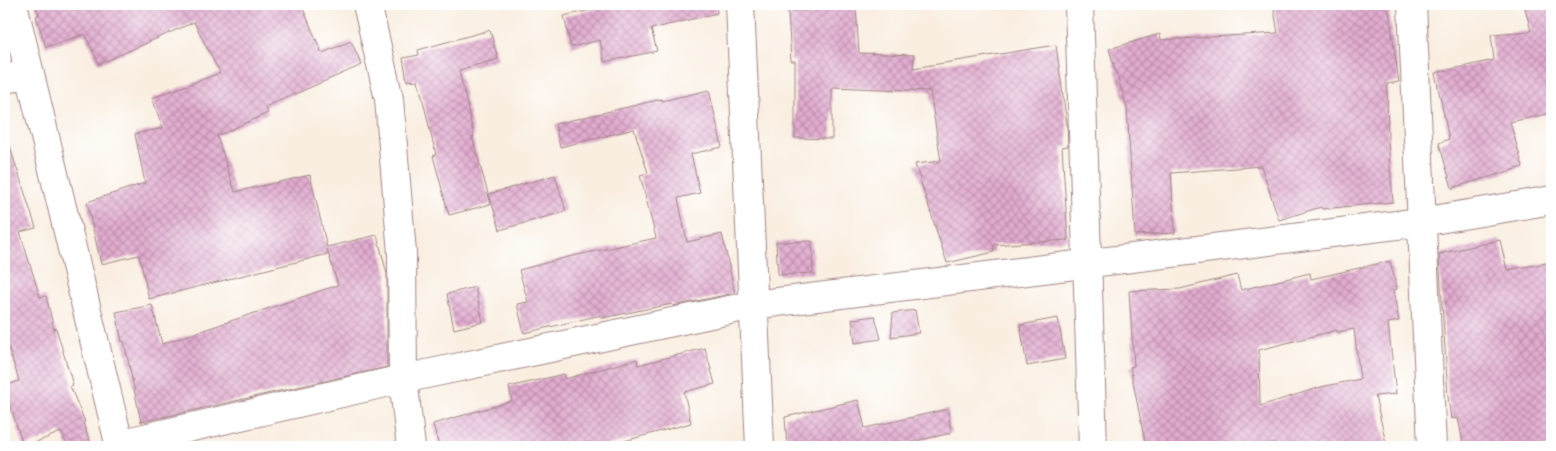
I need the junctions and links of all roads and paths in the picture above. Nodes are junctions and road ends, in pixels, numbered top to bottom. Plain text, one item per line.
1 (13, 4) edge
2 (367, 4) edge
3 (740, 4) edge
4 (1079, 4) edge
5 (1412, 4) edge
6 (29, 72) junction
7 (4, 80) edge
8 (1552, 200) edge
9 (1421, 222) junction
10 (1086, 264) junction
11 (753, 305) junction
12 (403, 379) junction
13 (119, 445) edge
14 (411, 447) edge
15 (760, 447) edge
16 (1093, 447) edge
17 (1432, 447) edge

1 - 6 street
2 - 12 street
3 - 11 street
4 - 10 street
5 - 9 street
6 - 7 street
6 - 13 street
8 - 9 street
9 - 10 street
9 - 17 street
10 - 11 street
10 - 16 street
11 - 12 street
11 - 15 street
12 - 13 street
12 - 14 street

